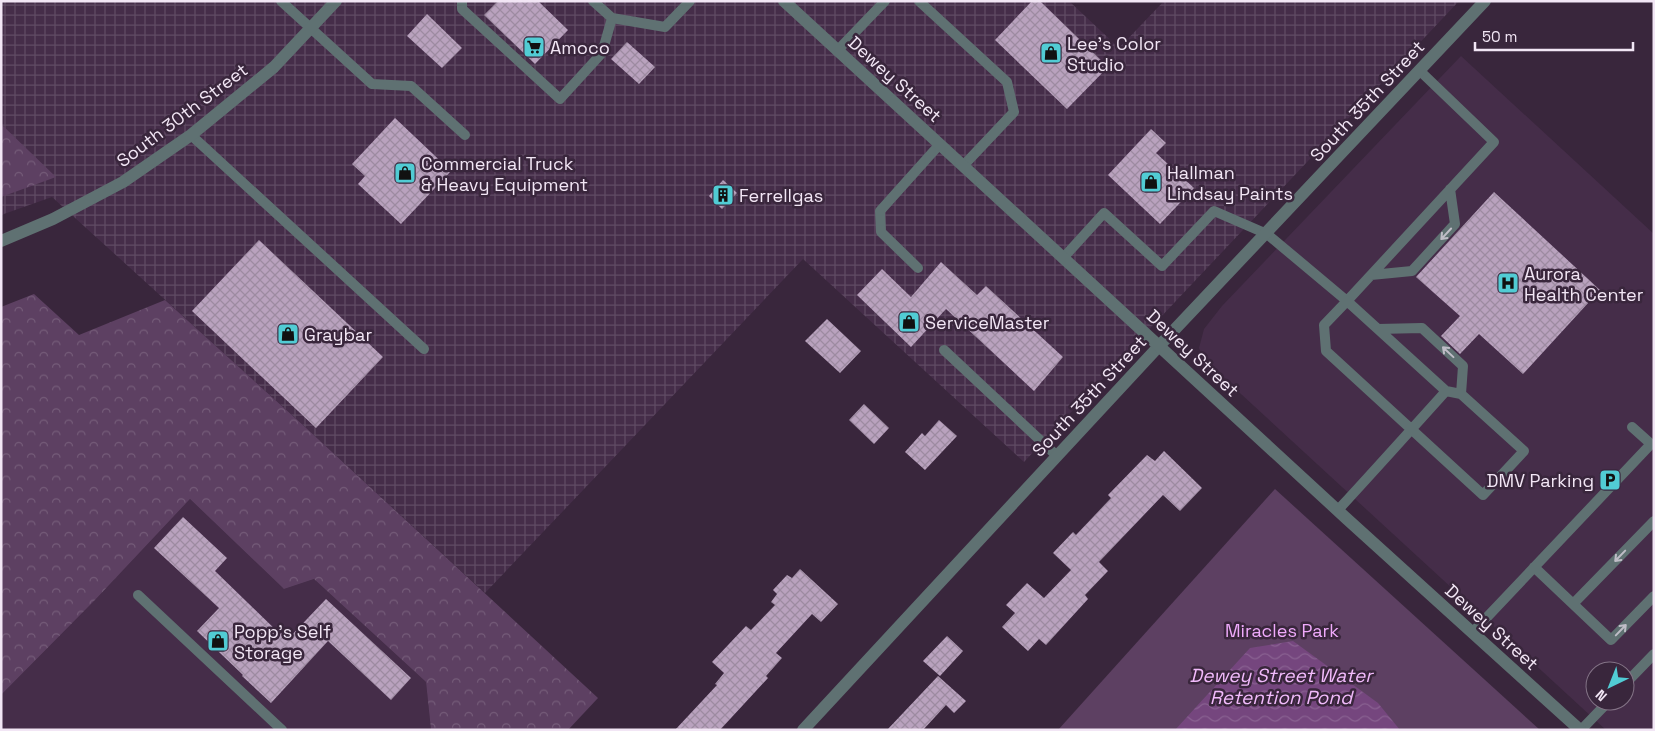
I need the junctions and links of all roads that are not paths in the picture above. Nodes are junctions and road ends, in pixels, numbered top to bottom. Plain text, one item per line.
1 (281, 1) edge
2 (336, 1) edge
3 (462, 1) edge
4 (593, 1) edge
5 (690, 1) edge
6 (784, 1) edge
7 (885, 1) edge
8 (919, 1) edge
9 (1486, 1) edge
10 (612, 18) junction
11 (310, 28) junction
12 (837, 50) junction
13 (1420, 71) junction
14 (191, 135) junction
15 (465, 135) dead end
16 (940, 144) junction
17 (963, 166) junction
18 (1450, 189) junction
19 (1267, 234) junction
20 (1, 241) edge
21 (1064, 257) junction
22 (918, 268) dead end
23 (1371, 275) junction
24 (1347, 301) junction
25 (1378, 329) junction
26 (1160, 346) junction
27 (424, 349) dead end
28 (944, 350) dead end
29 (1446, 391) junction
30 (1461, 394) junction
31 (1632, 427) dead end
32 (1411, 429) junction
33 (1057, 456) junction
34 (1338, 510) junction
35 (1654, 521) edge
36 (1534, 567) junction
37 (138, 595) dead end
38 (1654, 596) edge
39 (1573, 604) junction
40 (1472, 633) junction
41 (1652, 659) edge
42 (1635, 675) edge
43 (1599, 711) edge
44 (282, 730) edge
45 (803, 730) edge
46 (1580, 730) edge

1 - 11 lane
2 - 11 street, South 30th Street
3 - 10 lane
4 - 10 lane
5 - 10 lane
6 - 12 street, Dewey Street
7 - 12 lane
8 - 17 lane
9 - 13 street, South 35th Street
11 - 14 street, South 30th Street
11 - 15 lane
12 - 16 street, Dewey Street
13 - 18 lane
13 - 19 street, South 35th Street
14 - 20 street, South 30th Street
14 - 27 lane
16 - 17 street, Dewey Street
16 - 22 lane
17 - 21 street, Dewey Street
18 - 23 lane
18 -> 23 lane
19 - 21 lane
19 - 24 lane
19 - 26 street, South 35th Street
21 - 26 street, Dewey Street
23 - 24 lane
24 - 25 lane
24 - 32 lane
25 - 29 lane
30 -> 25 lane
26 - 33 street, South 35th Street
26 - 34 street, Dewey Street
28 - 33 lane
29 - 30 lane
29 - 32 lane
30 - 32 lane
31 - 36 lane
32 - 34 lane
33 - 45 street, South 35th Street
34 - 40 street, Dewey Street
35 -> 39 lane
36 - 39 lane
36 - 40 lane
37 - 44 lane
39 -> 38 lane
40 - 46 street, Dewey Street
41 - 42 lane
43 - 46 lane

